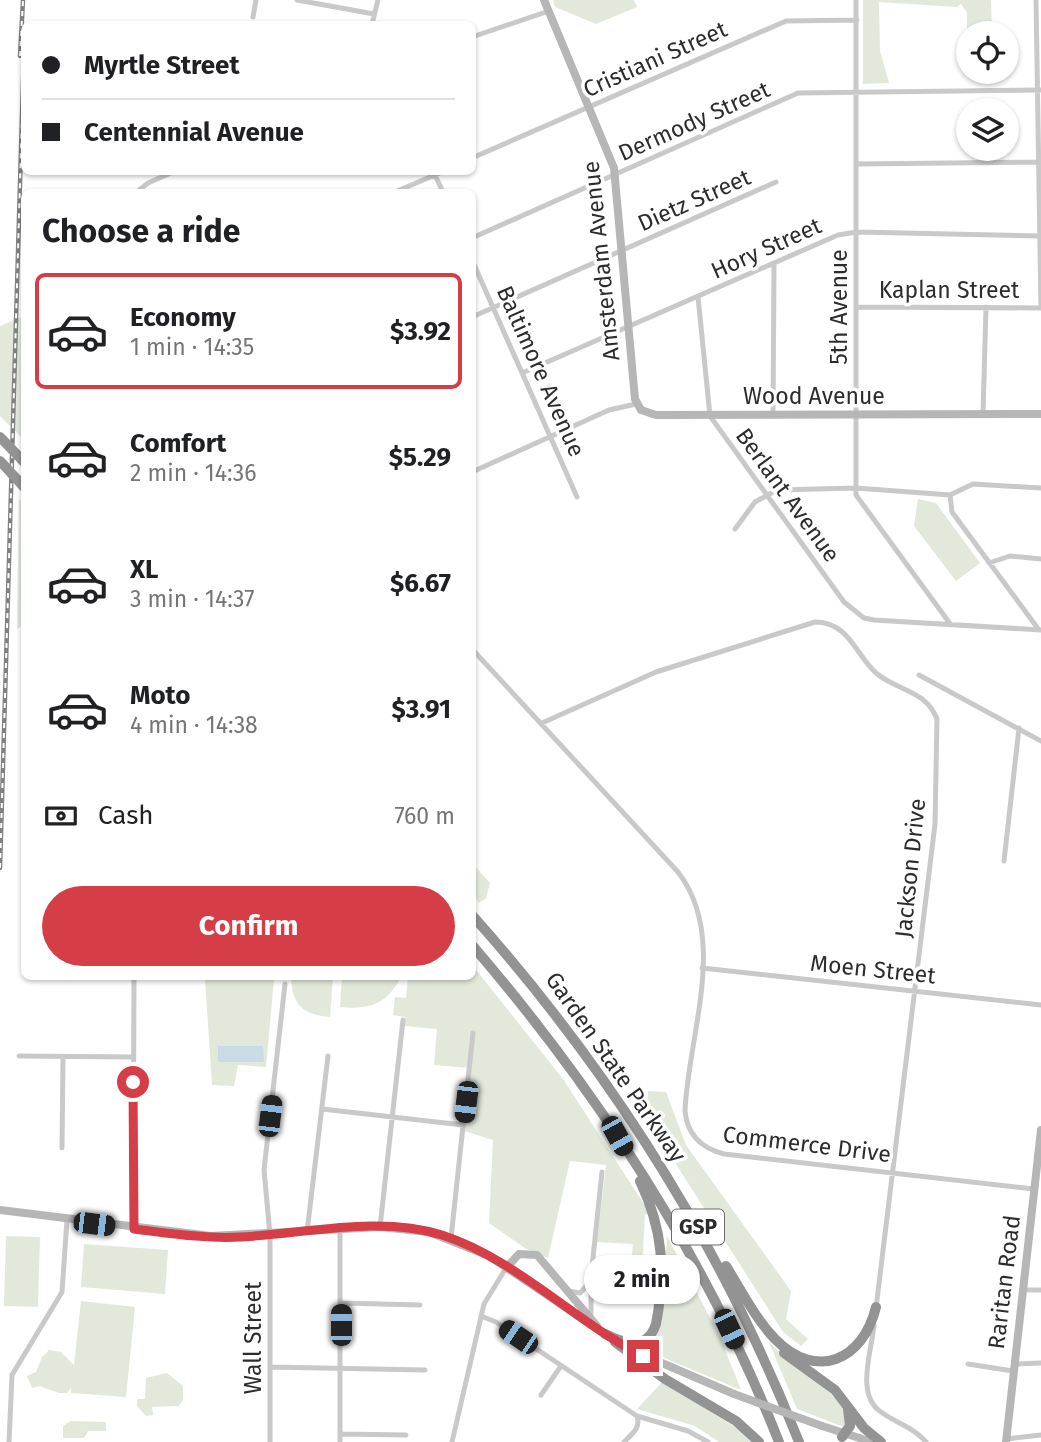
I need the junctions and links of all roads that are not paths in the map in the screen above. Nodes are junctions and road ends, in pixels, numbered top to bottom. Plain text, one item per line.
1 (256, 0) edge
2 (297, 0) edge
3 (377, 0) edge
4 (544, 0) edge
5 (856, 0) edge
6 (1036, 0) edge
7 (549, 11) junction
8 (374, 14) junction
9 (253, 17) dead end
10 (857, 20) junction
11 (373, 21) edge
12 (476, 36) edge
13 (1039, 90) edge
14 (857, 92) junction
15 (590, 107) junction
16 (476, 156) edge
17 (1039, 162) junction
18 (857, 164) junction
19 (166, 175) edge
20 (435, 175) joint
21 (615, 176) junction
22 (776, 183) dead end
23 (140, 189) edge
24 (401, 189) edge
25 (442, 189) edge
26 (857, 232) junction
27 (476, 236) edge
28 (1040, 236) edge
29 (623, 250) junction
30 (774, 264) junction
31 (476, 269) edge
32 (698, 297) junction
33 (857, 307) junction
34 (986, 307) junction
35 (494, 308) junction
36 (1041, 308) edge
37 (476, 315) edge
38 (628, 326) junction
39 (522, 373) junction
40 (636, 404) junction
41 (983, 414) junction
42 (1041, 414) edge
43 (709, 415) junction
44 (774, 415) junction
45 (857, 415) junction
46 (0, 437) edge
47 (551, 437) junction
48 (21, 459) edge
49 (0, 461) edge
50 (476, 470) edge
51 (21, 483) edge
52 (856, 488) junction
53 (1041, 488) edge
54 (765, 495) junction
55 (950, 495) junction
56 (577, 497) dead end
57 (735, 529) dead end
58 (1041, 559) edge
59 (989, 563) junction
60 (951, 625) junction
61 (1040, 630) edge
62 (476, 653) edge
63 (919, 675) dead end
64 (542, 723) junction
65 (1019, 729) junction
66 (1041, 741) edge
67 (1004, 861) dead end
68 (476, 920) edge
69 (476, 950) edge
70 (702, 968) junction
71 (134, 980) edge
72 (285, 984) dead end
73 (915, 991) junction
74 (1041, 1005) edge
75 (403, 1020) dead end
76 (474, 1033) dead end
77 (19, 1056) dead end
78 (63, 1056) junction
79 (328, 1056) dead end
80 (133, 1057) junction
81 (322, 1109) junction
82 (392, 1117) junction
83 (608, 1120) junction
84 (463, 1125) junction
85 (1041, 1130) edge
86 (1040, 1143) edge
87 (62, 1148) dead end
88 (602, 1172) dead end
89 (891, 1173) junction
90 (671, 1181) junction
91 (1034, 1189) junction
92 (0, 1210) edge
93 (1031, 1217) junction
94 (1041, 1217) edge
95 (67, 1220) junction
96 (380, 1227) junction
97 (134, 1229) junction
98 (340, 1229) junction
99 (307, 1232) junction
100 (270, 1235) junction
101 (451, 1238) junction
102 (506, 1268) junction
103 (591, 1277) junction
104 (567, 1290) junction
105 (1022, 1290) junction
106 (1041, 1290) edge
107 (341, 1303) junction
108 (420, 1305) dead end
109 (876, 1307) junction
110 (481, 1316) junction
111 (591, 1319) junction
112 (763, 1324) junction
113 (605, 1334) junction
114 (1041, 1363) edge
115 (968, 1364) dead end
116 (561, 1366) junction
117 (270, 1367) junction
118 (1013, 1368) junction
119 (341, 1369) junction
120 (425, 1370) dead end
121 (541, 1395) dead end
122 (842, 1398) junction
123 (637, 1416) junction
124 (340, 1434) junction
125 (406, 1435) dead end
126 (1041, 1436) edge
127 (848, 1439) edge
128 (1006, 1441) edge
129 (9, 1442) edge
130 (270, 1442) edge
131 (340, 1442) edge
132 (452, 1442) edge
133 (624, 1442) edge
134 (708, 1442) edge
135 (759, 1442) edge
136 (779, 1442) edge
137 (799, 1442) edge
138 (872, 1442) edge
139 (881, 1442) edge
140 (926, 1442) edge

1 - 9 street
2 - 8 street
3 - 8 street
4 - 7 main road, Amsterdam Avenue
5 - 10 street, 5th Avenue
6 - 13 street
7 - 12 street
7 - 15 main road, Amsterdam Avenue
8 - 11 street
10 - 14 street, 5th Avenue
10 - 15 street, Cristiani Street
13 - 14 street, Dermody Street
13 - 17 street
14 - 18 street, 5th Avenue
14 - 21 street, Dermody Street
15 - 16 street, Cristiani Street
15 - 21 main road, Amsterdam Avenue
17 - 18 street
17 - 28 street
18 - 26 street, 5th Avenue
19 - 23 street
20 - 24 street
20 - 25 street
21 - 27 street, Dermody Street
21 - 29 main road, Amsterdam Avenue
22 - 29 street, Dietz Street
26 - 28 street, Hory Street
26 - 30 street, Hory Street
26 - 33 street, 5th Avenue
28 - 36 street
29 - 35 street, Dietz Street
29 - 38 main road, Amsterdam Avenue
30 - 32 street, Hory Street
30 - 44 street
31 - 35 street, Baltimore Avenue
32 - 38 street, Hory Street
32 - 43 street, Berlant Avenue
33 - 34 street, Kaplan Street
33 - 45 street, 5th Avenue
34 - 36 street, Kaplan Street
34 - 41 street
35 - 37 street, Dietz Street
35 - 39 street, Baltimore Avenue
38 - 39 street, Hory Street
38 - 40 main road, Amsterdam Avenue
39 - 47 street, Baltimore Avenue
40 - 43 main road, Wood Avenue
40 - 47 street
41 - 42 main road, Wood Avenue
41 - 45 main road, Wood Avenue
43 - 44 main road, Wood Avenue
43 - 54 street, Berlant Avenue
44 - 45 main road, Wood Avenue
45 - 52 street, 5th Avenue
46 - 48 highway, bridge
47 - 50 street
47 - 56 street, Baltimore Avenue
49 - 51 highway, bridge
52 - 54 street
52 - 55 street
52 - 60 street, 5th Avenue
53 - 55 street
54 - 57 street
54 - 60 street, Berlant Avenue
55 - 59 street
58 - 59 street
59 - 61 street
60 - 61 street
62 - 64 street, Commerce Drive
63 - 65 street
64 - 70 street, Commerce Drive
64 - 73 street, Jackson Drive
65 - 66 street
65 - 67 street
68 - 90 highway, Garden State Parkway / GSP
69 - 83 highway, Garden State Parkway / GSP
70 - 73 street, Moen Street
70 - 89 street, Commerce Drive
71 - 80 street
72 - 100 street, Wall Street
73 - 74 street, Moen Street
73 - 89 street, Jackson Drive
75 - 82 street
76 - 84 street
77 - 78 street
78 - 80 street
78 - 87 street
79 - 81 street
80 - 97 street
81 - 82 street
81 - 99 street
82 - 84 street
82 - 96 street
83 - 113 highway
83 - 136 highway, Garden State Parkway / GSP
84 - 101 street
85 - 86 main road, Raritan Road
86 - 91 main road, Raritan Road
88 - 103 street
89 - 91 street, Commerce Drive
89 - 109 street, Jackson Drive
90 - 112 highway
90 - 137 highway, Garden State Parkway / GSP
91 - 93 main road, Raritan Road
92 - 95 main road
93 - 94 street
93 - 105 main road, Raritan Road
95 - 97 main road
95 - 129 street
96 - 98 main road
96 - 101 main road
97 - 100 main road
98 - 99 main road
98 - 107 street
99 - 100 main road
100 - 117 street, Wall Street
101 - 102 main road
102 - 104 main road
102 - 110 street
102 - 113 main road
103 - 104 street
103 - 111 street
104 - 111 main road
105 - 106 street
105 - 118 main road, Raritan Road
107 - 108 street
107 - 119 street
109 - 112 highway
109 - 140 street, Jackson Drive
110 - 116 street
110 - 132 street
111 - 113 main road
112 - 122 highway
113 - 127 main road, bridge
113 - 135 highway
114 - 118 street
115 - 118 street
116 - 121 street
116 - 123 street
117 - 119 street
117 - 130 street, Wall Street
118 - 128 main road, Raritan Road
119 - 120 street
119 - 124 street
122 - 127 highway
122 - 139 highway
123 - 133 street
123 - 134 street
124 - 125 street
124 - 131 street
126 - 128 street
127 - 138 main road

